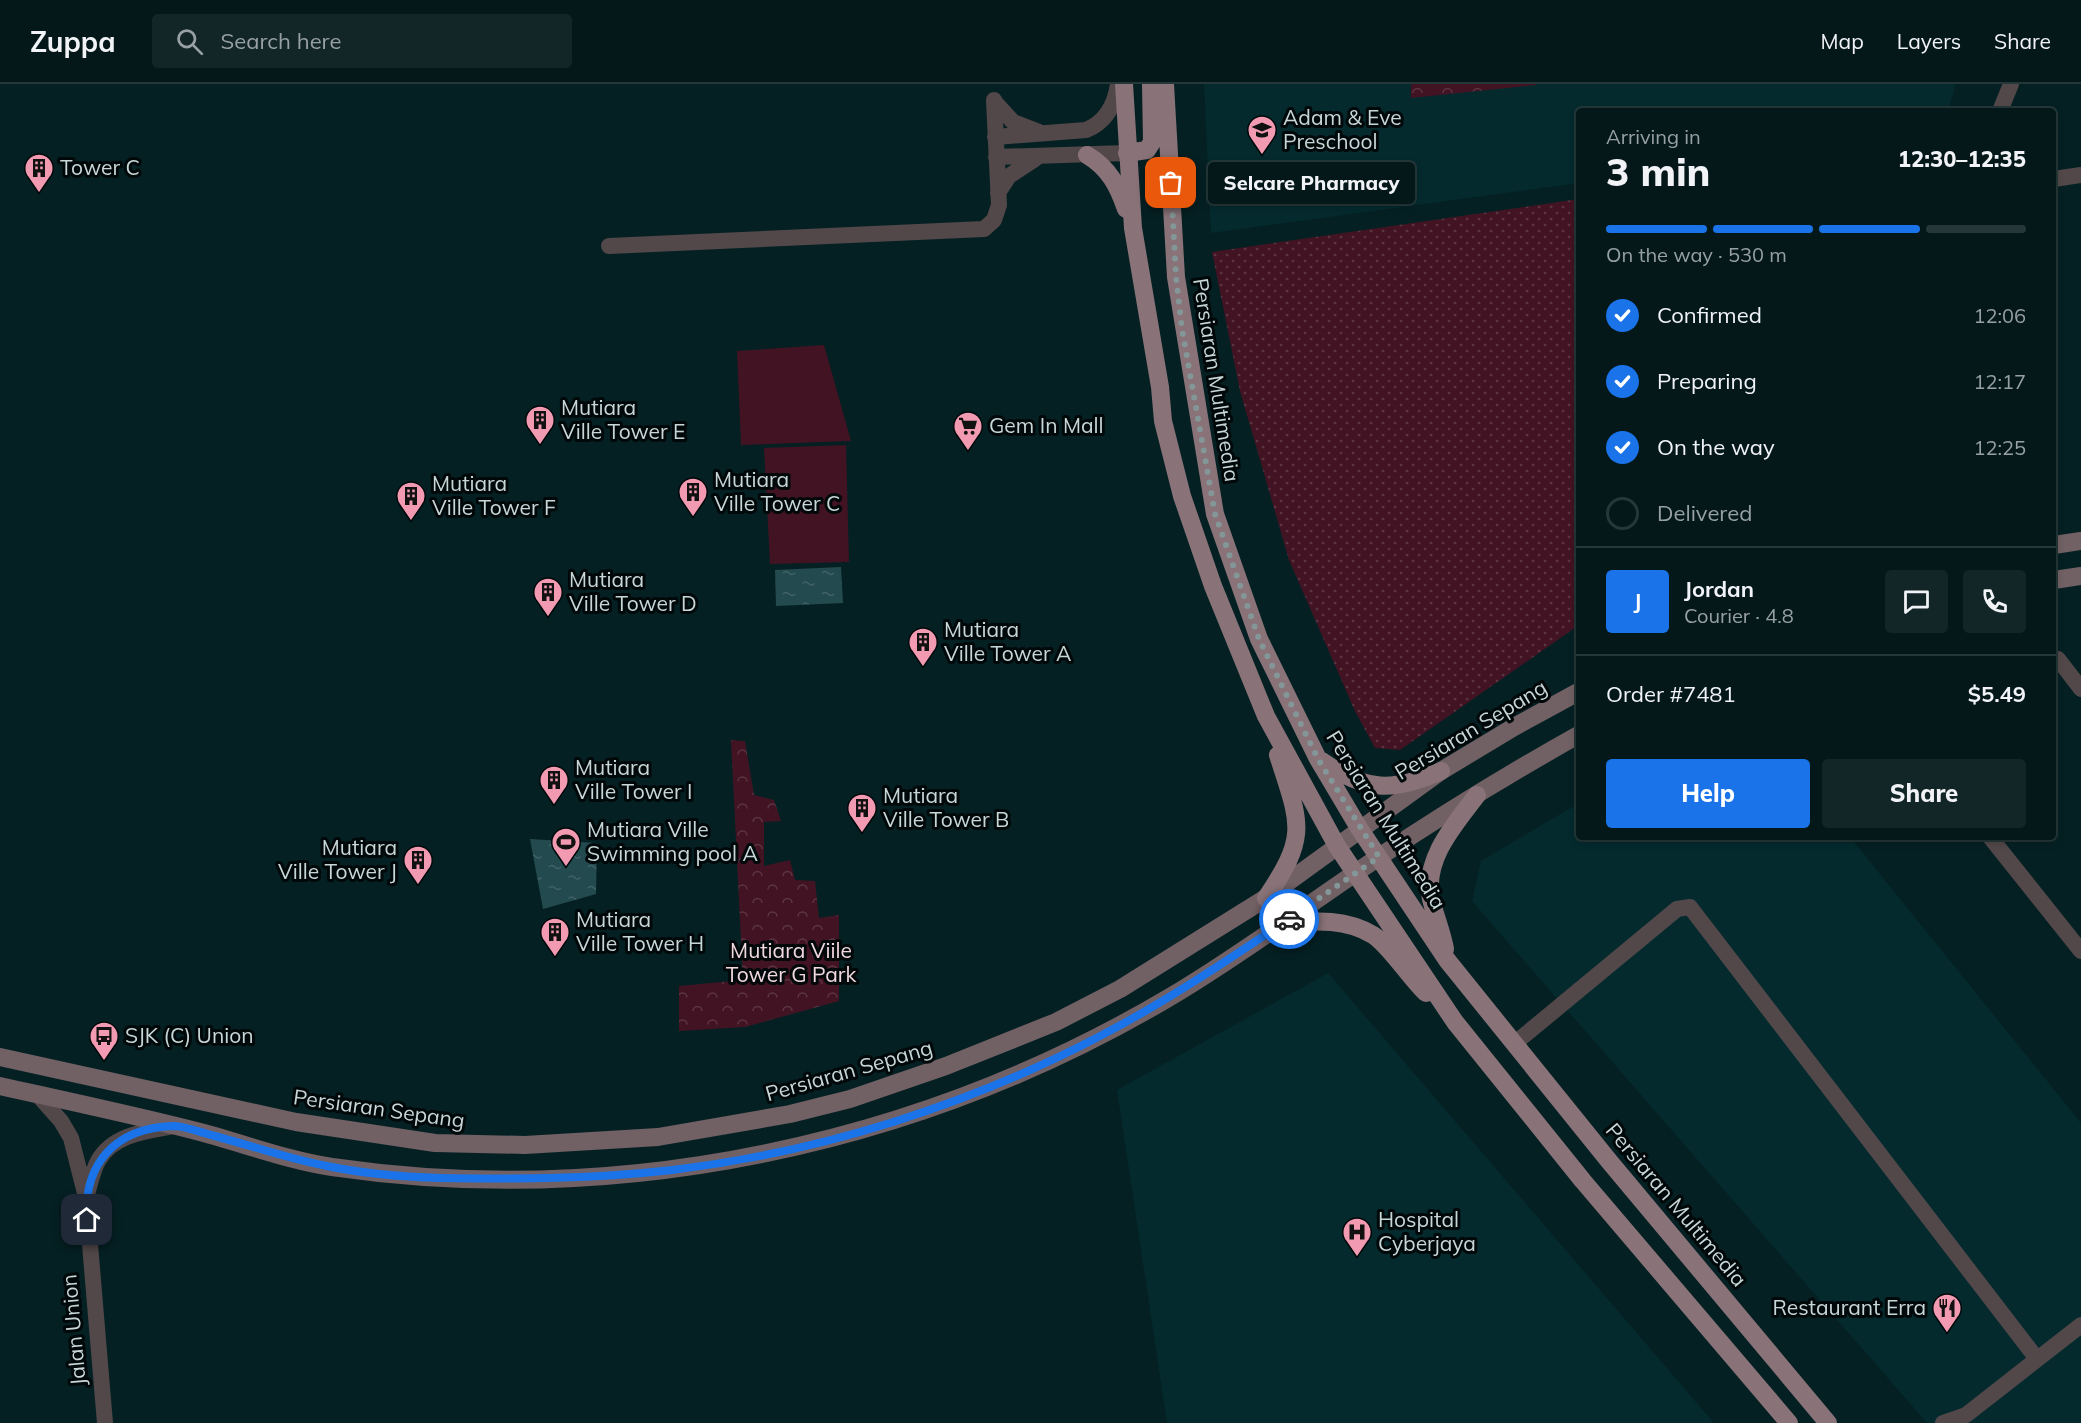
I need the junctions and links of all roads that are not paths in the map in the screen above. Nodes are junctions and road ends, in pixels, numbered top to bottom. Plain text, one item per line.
1 (1118, 84) edge
2 (1124, 84) edge
3 (1151, 84) edge
4 (1165, 84) edge
5 (2011, 84) edge
6 (2001, 108) edge
7 (1051, 133) junction
8 (995, 137) junction
9 (1127, 153) junction
10 (1087, 155) junction
11 (996, 157) junction
12 (1046, 157) junction
13 (2081, 175) edge
14 (2056, 179) edge
15 (998, 194) junction
16 (1132, 228) junction
17 (609, 246) dead end
18 (2081, 541) edge
19 (2056, 545) edge
20 (2081, 576) edge
21 (2056, 579) edge
22 (2058, 659) dead end
23 (2081, 689) edge
24 (1576, 693) edge
25 (1266, 716) junction
26 (1576, 736) edge
27 (1318, 759) junction
28 (1441, 771) junction
29 (1477, 795) junction
30 (1359, 828) junction
31 (1992, 840) edge
32 (1337, 846) junction
33 (1379, 857) junction
34 (1355, 873) junction
35 (1266, 898) junction
36 (1283, 923) junction
37 (2081, 951) edge
38 (1447, 960) junction
39 (1455, 1022) junction
40 (1514, 1044) junction
41 (0, 1057) edge
42 (0, 1086) edge
43 (37, 1094) junction
44 (175, 1126) junction
45 (86, 1197) junction
46 (2081, 1325) edge
47 (2037, 1359) junction
48 (105, 1423) edge
49 (1789, 1423) edge
50 (1828, 1423) edge
51 (1943, 1423) edge

1 - 7 street
2 - 9 main road
3 - 9 main road
4 - 27 main road, Persiaran Multimedia
5 - 6 street
7 - 8 street
7 - 8 street
8 - 11 street
9 - 10 street
9 - 16 main road
10 - 12 street
10 - 16 main road
11 - 12 street
11 - 15 street
12 - 15 street
13 - 14 street
15 - 17 street
16 - 25 main road
18 - 19 street
20 - 21 street
22 - 23 street
24 - 28 street, Persiaran Sepang
25 - 32 main road
25 - 35 main road
26 - 29 street
27 - 28 main road
27 - 30 main road, Persiaran Multimedia
28 - 30 street, Persiaran Sepang
29 - 33 street
29 - 38 main road
30 - 32 street, Persiaran Sepang
30 - 33 main road, Persiaran Multimedia
31 - 37 street
32 - 34 main road
32 - 35 street, Persiaran Sepang
33 - 34 street
33 - 38 main road, Persiaran Multimedia
34 - 36 street
34 - 39 main road
35 - 41 street, Persiaran Sepang
36 - 39 main road
36 - 44 street
38 - 40 main road, Persiaran Multimedia
39 - 49 main road
40 - 47 street
40 - 50 main road, Persiaran Multimedia
42 - 43 street
43 - 44 street
43 - 45 street, Jalan Union
44 - 45 street, Jalan Union
45 - 48 street, Jalan Union
46 - 47 street
47 - 51 street

